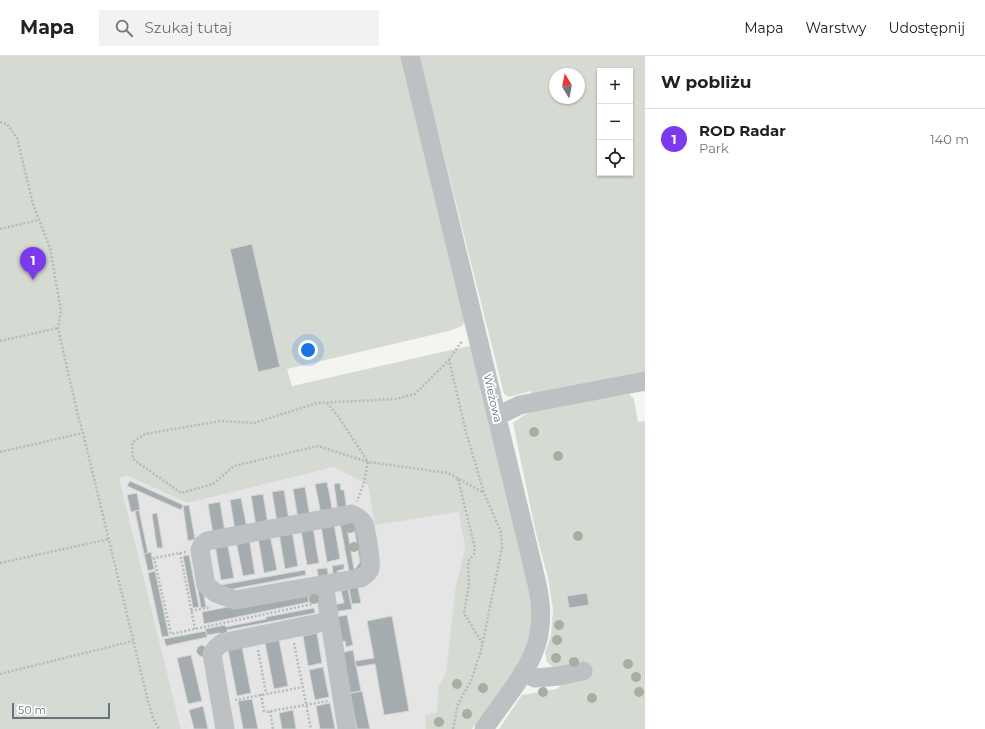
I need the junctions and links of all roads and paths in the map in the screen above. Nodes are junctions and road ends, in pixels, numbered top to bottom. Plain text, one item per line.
1 (410, 56) edge
2 (0, 122) edge
3 (39, 220) junction
4 (0, 229) edge
5 (58, 328) junction
6 (0, 342) edge
7 (645, 382) edge
8 (327, 403) junction
9 (497, 416) junction
10 (83, 433) junction
11 (0, 452) edge
12 (368, 462) junction
13 (458, 479) junction
14 (364, 483) dead end
15 (484, 493) junction
16 (109, 539) junction
17 (200, 550) junction
18 (180, 553) junction
19 (158, 557) dead end
20 (0, 563) edge
21 (324, 584) junction
22 (329, 621) junction
23 (195, 629) dead end
24 (292, 629) junction
25 (255, 636) junction
26 (133, 641) junction
27 (482, 643) junction
28 (583, 671) dead end
29 (523, 672) junction
30 (0, 674) edge
31 (303, 687) junction
32 (266, 693) junction
33 (261, 694) junction
34 (342, 698) junction
35 (220, 702) junction
36 (306, 705) junction
37 (270, 711) junction
38 (159, 729) edge
39 (225, 729) edge
40 (273, 729) edge
41 (311, 729) edge
42 (347, 729) edge
43 (453, 729) edge
44 (484, 729) edge

1 - 9 lane, Wieżowa
2 - 3 path
3 - 4 path
3 - 5 path
5 - 6 path
5 - 10 path
7 - 9 lane
8 - 12 path
8 - 12 path
8 - 15 path
9 - 29 lane, Wieżowa
10 - 11 path
10 - 16 path
12 - 13 path
12 - 14 path
13 - 15 path
13 - 27 path
15 - 27 path
16 - 20 path
16 - 26 path
17 - 18 path
17 - 21 lane
17 - 21 lane
18 - 19 path
18 - 23 path
21 - 22 lane
22 - 24 lane
22 - 34 lane
24 - 25 lane
24 - 31 path
25 - 32 path
25 - 35 lane
26 - 30 path
26 - 38 path
27 - 43 path
28 - 29 lane
29 - 44 lane, Wieżowa
31 - 32 path
31 - 36 path
32 - 33 path
33 - 35 path
33 - 37 path
34 - 36 path
34 - 42 lane
35 - 39 lane
36 - 37 path
36 - 41 path
37 - 40 path

